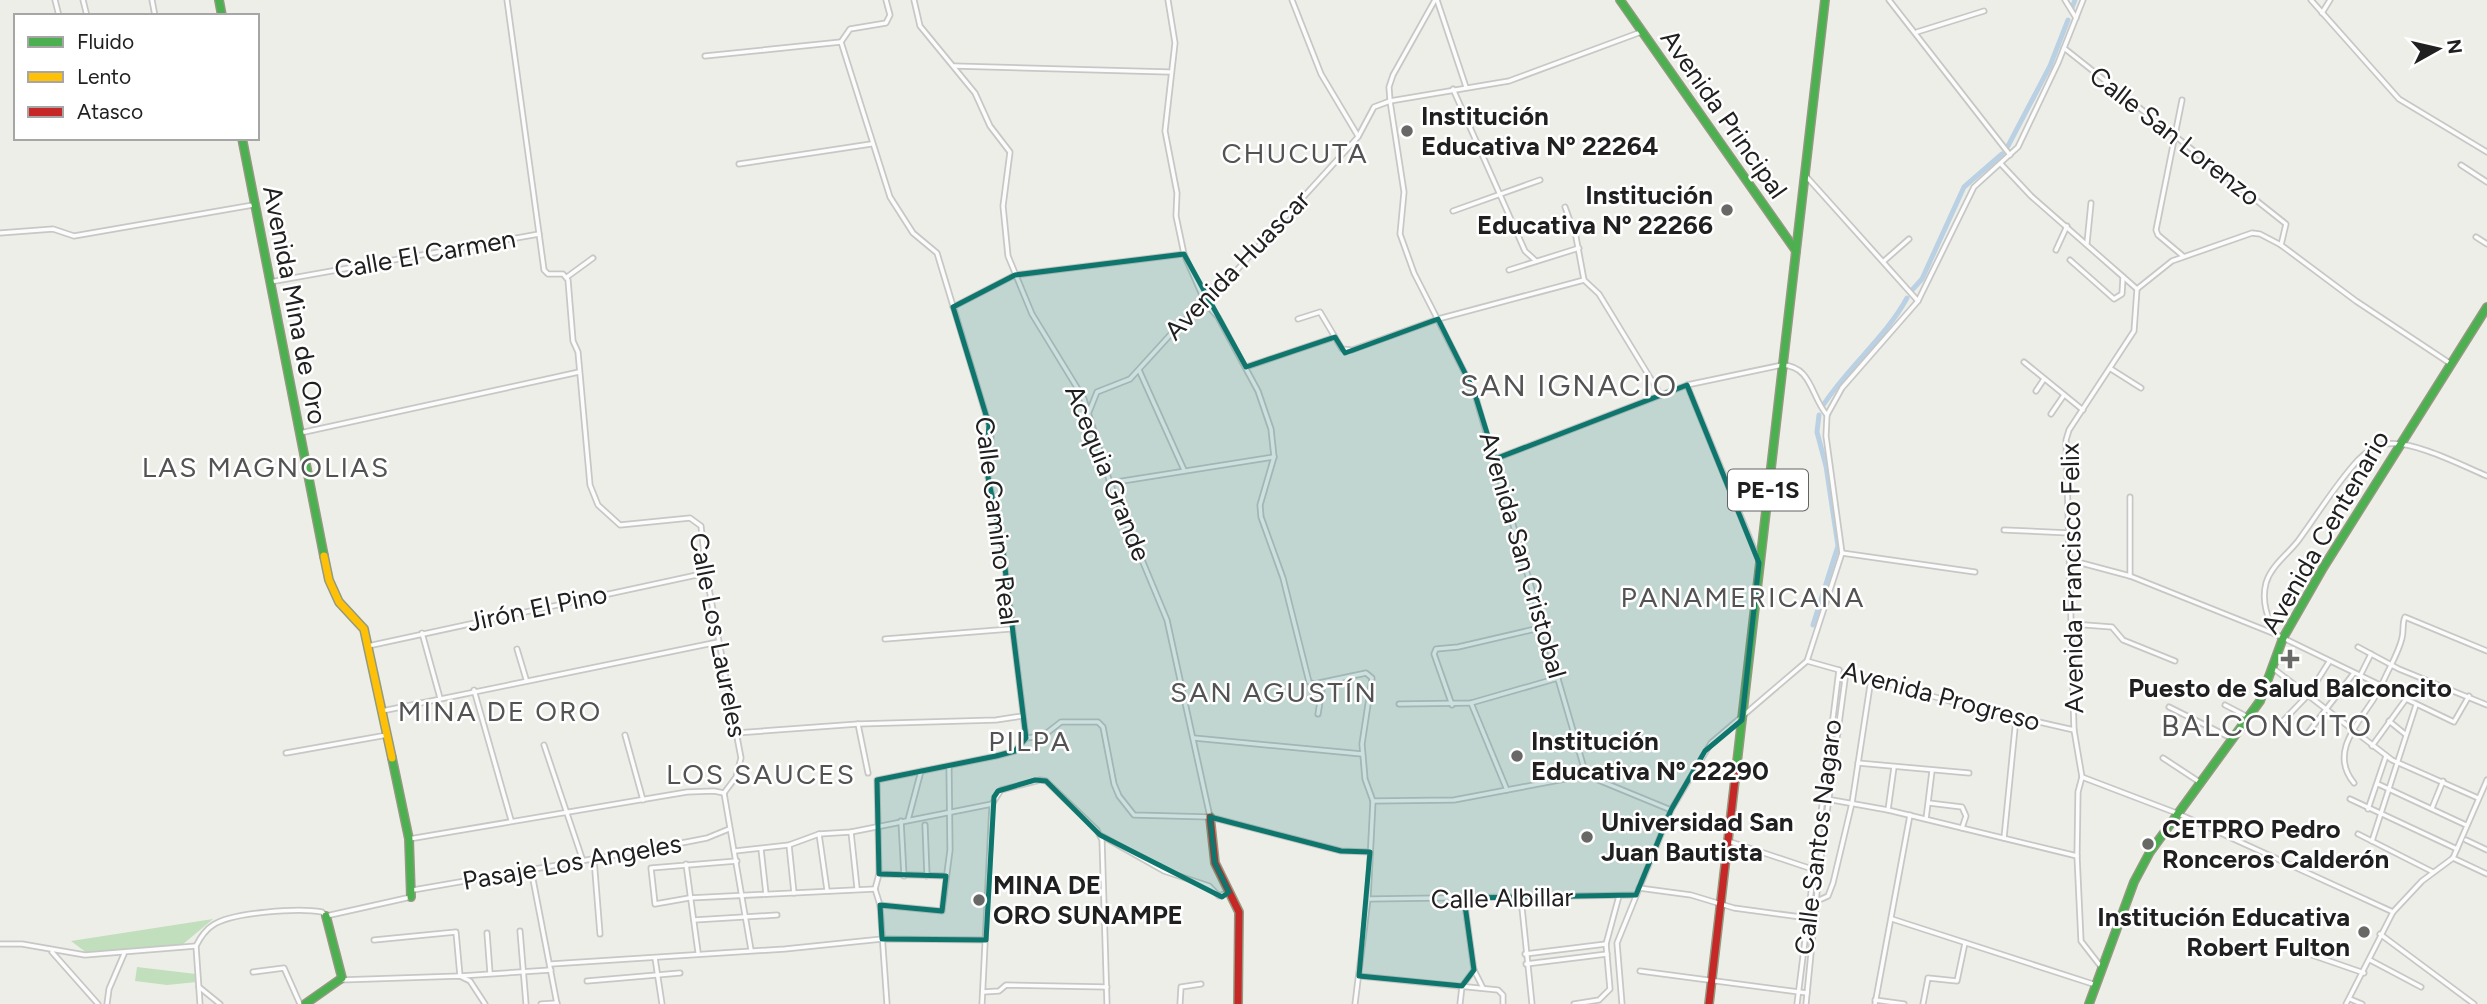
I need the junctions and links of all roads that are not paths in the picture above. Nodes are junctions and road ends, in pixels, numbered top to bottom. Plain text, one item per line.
1 (507, 0) edge
2 (886, 0) edge
3 (914, 0) edge
4 (1168, 0) edge
5 (1293, 0) edge
6 (1436, 0) edge
7 (1620, 0) edge
8 (1825, 0) edge
9 (1889, 0) edge
10 (2065, 0) edge
11 (2083, 0) edge
12 (2311, 0) edge
13 (2330, 0) edge
14 (1984, 11) dead end
15 (2322, 13) junction
16 (2076, 18) junction
17 (1641, 32) junction
18 (1917, 32) junction
19 (841, 42) junction
20 (2064, 48) junction
21 (705, 56) dead end
22 (954, 66) junction
23 (1170, 72) junction
24 (1466, 88) junction
25 (1453, 89) junction
26 (2182, 100) dead end
27 (1390, 101) junction
28 (1358, 136) junction
29 (2175, 136) junction
30 (242, 140) edge
31 (871, 144) junction
32 (2487, 152) edge
33 (2010, 155) junction
34 (739, 164) dead end
35 (2001, 164) junction
36 (2461, 164) dead end
37 (1805, 174) junction
38 (1540, 180) dead end
39 (2487, 182) edge
40 (1502, 195) junction
41 (2091, 203) dead end
42 (253, 205) junction
43 (1565, 207) dead end
44 (1453, 211) dead end
45 (2067, 226) junction
46 (0, 233) edge
47 (539, 234) junction
48 (2476, 237) dead end
49 (1909, 239) dead end
50 (2087, 243) junction
51 (2487, 244) edge
52 (2281, 245) junction
53 (1579, 248) junction
54 (2056, 250) dead end
55 (1796, 251) junction
56 (1184, 254) junction
57 (2183, 256) junction
58 (593, 258) dead end
59 (2070, 260) dead end
60 (1536, 261) junction
61 (1884, 261) junction
62 (1509, 270) dead end
63 (1015, 275) junction
64 (566, 276) junction
65 (2123, 276) junction
66 (1584, 280) junction
67 (270, 282) junction
68 (2137, 289) junction
69 (1918, 301) junction
70 (1206, 304) junction
71 (953, 307) junction
72 (2487, 307) edge
73 (1298, 318) dead end
74 (1438, 319) junction
75 (1335, 337) junction
76 (2024, 362) dead end
77 (2451, 364) junction
78 (1782, 365) junction
79 (1246, 367) junction
80 (2111, 369) junction
81 (1139, 370) junction
82 (579, 372) junction
83 (2045, 379) junction
84 (1687, 385) junction
85 (2141, 388) dead end
86 (2036, 391) dead end
87 (1660, 394) junction
88 (2064, 395) junction
89 (2083, 411) junction
90 (1089, 412) junction
91 (2052, 414) dead end
92 (1827, 415) junction
93 (300, 433) junction
94 (2400, 445) junction
95 (1274, 457) junction
96 (1495, 459) junction
97 (1184, 470) junction
98 (2487, 476) edge
99 (1110, 483) junction
100 (2130, 497) dead end
101 (2004, 530) dead end
102 (2070, 533) junction
103 (1842, 553) junction
104 (2070, 560) junction
105 (1759, 563) junction
106 (1975, 572) dead end
107 (706, 573) junction
108 (2130, 576) junction
109 (2072, 624) junction
110 (1544, 627) junction
111 (1010, 629) junction
112 (422, 634) junction
113 (2279, 636) junction
114 (885, 639) dead end
115 (718, 642) junction
116 (368, 646) junction
117 (2358, 647) dead end
118 (517, 649) dead end
119 (2487, 651) edge
120 (2371, 654) junction
121 (2175, 661) dead end
122 (1807, 662) junction
123 (2329, 662) junction
124 (2389, 664) junction
125 (2274, 669) junction
126 (1839, 670) junction
127 (1846, 672) junction
128 (2354, 673) junction
129 (2360, 677) junction
130 (1558, 678) junction
131 (526, 679) junction
132 (1871, 679) junction
133 (1323, 683) junction
134 (2382, 686) junction
135 (474, 690) junction
136 (2308, 695) junction
137 (2469, 696) junction
138 (440, 698) junction
139 (1471, 703) junction
140 (1399, 704) dead end
141 (1452, 705) junction
142 (2225, 705) dead end
143 (2416, 705) junction
144 (2487, 705) edge
145 (2169, 707) dead end
146 (2328, 710) junction
147 (382, 711) junction
148 (1318, 714) dead end
149 (1022, 716) junction
150 (2248, 717) junction
151 (2016, 718) junction
152 (1742, 720) junction
153 (2283, 721) dead end
154 (2389, 721) junction
155 (858, 724) junction
156 (2352, 729) junction
157 (2074, 730) junction
158 (736, 733) junction
159 (2307, 734) dead end
160 (2405, 734) junction
161 (387, 735) junction
162 (625, 735) dead end
163 (1026, 738) junction
164 (1194, 738) junction
165 (2231, 738) junction
166 (544, 745) dead end
167 (2372, 747) junction
168 (286, 753) dead end
169 (1362, 754) junction
170 (2386, 756) junction
171 (2163, 758) dead end
172 (1858, 763) junction
173 (2397, 763) junction
174 (949, 767) junction
175 (1894, 767) junction
176 (921, 771) junction
177 (1932, 771) junction
178 (868, 773) dead end
179 (1969, 773) dead end
180 (1586, 775) junction
181 (2082, 777) junction
182 (2487, 780) edge
183 (2443, 781) junction
184 (2201, 783) junction
185 (2354, 783) dead end
186 (2378, 785) junction
187 (1507, 790) junction
188 (2390, 791) junction
189 (724, 793) junction
190 (1821, 798) junction
191 (2478, 798) junction
192 (1828, 799) junction
193 (2350, 799) dead end
194 (643, 800) junction
195 (1373, 801) junction
196 (1852, 803) junction
197 (1929, 803) junction
198 (992, 804) junction
199 (2432, 808) junction
200 (2368, 809) junction
201 (1671, 810) junction
202 (1888, 810) junction
203 (569, 812) junction
204 (948, 813) junction
205 (2179, 814) junction
206 (1910, 815) junction
207 (1210, 817) junction
208 (2382, 817) junction
209 (1926, 819) junction
210 (511, 820) junction
211 (908, 820) junction
212 (901, 821) junction
213 (879, 825) junction
214 (925, 825) dead end
215 (2466, 825) junction
216 (1962, 828) junction
217 (729, 830) junction
218 (851, 832) junction
219 (819, 834) junction
220 (2358, 834) dead end
221 (1100, 835) junction
222 (2004, 838) junction
223 (409, 839) junction
224 (2466, 840) dead end
225 (1728, 841) junction
226 (2372, 841) junction
227 (789, 845) junction
228 (761, 849) junction
229 (2457, 849) junction
230 (2487, 850) edge
231 (735, 851) junction
232 (1370, 852) junction
233 (2077, 856) junction
234 (2453, 858) junction
235 (594, 859) junction
236 (583, 861) junction
237 (737, 861) junction
238 (687, 864) junction
239 (531, 869) junction
240 (1812, 869) junction
241 (2433, 872) junction
242 (879, 874) junction
243 (2487, 874) edge
244 (904, 876) junction
245 (927, 876) junction
246 (946, 876) junction
247 (857, 888) junction
248 (1638, 888) junction
249 (875, 889) junction
250 (827, 890) junction
251 (1229, 892) junction
252 (412, 893) junction
253 (794, 893) junction
254 (766, 894) junction
255 (742, 895) junction
256 (1636, 895) junction
257 (1619, 896) junction
258 (690, 898) junction
259 (1464, 898) junction
260 (1521, 898) junction
261 (1368, 899) junction
262 (1817, 901) junction
263 (1721, 903) junction
264 (880, 905) junction
265 (2393, 912) junction
266 (777, 915) dead end
267 (326, 916) junction
268 (744, 917) junction
269 (1808, 918) junction
270 (1816, 919) junction
271 (1892, 919) junction
272 (694, 920) junction
273 (520, 931) dead end
274 (487, 933) dead end
275 (600, 934) dead end
276 (2380, 934) junction
277 (882, 939) junction
278 (374, 940) dead end
279 (986, 940) junction
280 (1965, 943) junction
281 (0, 944) edge
282 (1606, 944) junction
283 (196, 946) junction
284 (50, 950) junction
285 (751, 950) junction
286 (698, 953) junction
287 (124, 954) junction
288 (1525, 954) junction
289 (1606, 954) junction
290 (2309, 954) dead end
291 (655, 958) junction
292 (2370, 960) junction
293 (1526, 964) junction
294 (551, 967) junction
295 (2102, 968) junction
296 (1474, 971) junction
297 (1640, 971) dead end
298 (253, 972) dead end
299 (522, 972) junction
300 (680, 973) dead end
301 (2364, 973) junction
302 (490, 974) junction
303 (658, 975) junction
304 (460, 976) junction
305 (1359, 976) junction
306 (1712, 979) junction
307 (340, 980) junction
308 (587, 981) dead end
309 (1201, 984) dead end
310 (2096, 985) junction
311 (1462, 986) junction
312 (199, 987) junction
313 (1107, 987) junction
314 (2421, 987) dead end
315 (1483, 988) junction
316 (983, 992) junction
317 (1798, 992) junction
318 (1807, 993) junction
319 (2350, 999) junction
320 (1875, 1002) edge
321 (557, 1003) edge
322 (98, 1004) edge
323 (107, 1004) edge
324 (200, 1004) edge
325 (220, 1004) edge
326 (302, 1004) edge
327 (485, 1004) edge
328 (526, 1004) edge
329 (541, 1004) edge
330 (662, 1004) edge
331 (887, 1004) edge
332 (982, 1004) edge
333 (1107, 1004) edge
334 (1180, 1004) edge
335 (1238, 1004) edge
336 (1355, 1004) edge
337 (1460, 1004) edge
338 (1503, 1004) edge
339 (1532, 1004) edge
340 (1573, 1004) edge
341 (1622, 1004) edge
342 (1709, 1004) edge
343 (1797, 1004) edge
344 (1806, 1004) edge
345 (1904, 1004) edge
346 (1923, 1004) edge
347 (2089, 1004) edge
348 (2346, 1004) edge
349 (2362, 1004) edge
350 (2473, 1004) edge

1 - 47 street
2 - 19 street
3 - 22 street, Acequia Grande
4 - 23 street
5 - 28 street
6 - 24 street
6 - 27 street
7 - 17 main road, Avenida Principal
8 - 37 main road, PE-1S
9 - 18 street
10 - 16 street
11 - 16 street
12 - 15 street
13 - 15 street
14 - 18 street
15 - 32 street
16 - 20 street
17 - 24 street
17 - 55 main road, Avenida Principal
18 - 33 street
19 - 21 street
19 - 31 street, Calle Camino Real
20 - 29 street, Calle San Lorenzo
20 - 33 street
22 - 23 street
22 - 63 street, Acequia Grande
23 - 56 street
24 - 25 street
25 - 27 street
25 - 40 street
26 - 29 street
27 - 28 street, Avenida Huascar
27 - 74 street, Avenida San Cristobal
28 - 70 street, Avenida Huascar
29 - 52 street, Calle San Lorenzo
29 - 57 street
30 - 42 main road, Avenida Mina de Oro
31 - 34 street
31 - 71 street, Calle Camino Real
33 - 35 street
35 - 45 street
35 - 69 street
36 - 39 street
37 - 55 main road, PE-1S
37 - 61 street
38 - 40 street
40 - 44 street
40 - 60 street
41 - 50 street
42 - 46 street
42 - 67 main road, Avenida Mina de Oro
43 - 53 street
45 - 50 street
45 - 54 street
47 - 64 street
47 - 67 street, Calle El Carmen
48 - 51 street
49 - 61 street
50 - 65 street
52 - 57 street
52 - 77 street
53 - 60 street
53 - 66 street
55 - 78 main road, PE-1S
56 - 63 street
56 - 70 street
57 - 68 street
58 - 64 street
59 - 65 street
60 - 62 street
61 - 69 street
63 - 71 street
63 - 90 street, Acequia Grande
64 - 82 street, Calle Los Laureles
65 - 68 street
66 - 74 street
66 - 87 street
67 - 93 main road, Avenida Mina de Oro
68 - 80 street, Avenida Francisco Felix
69 - 92 street
70 - 79 street
70 - 81 street, Avenida Huascar
71 - 111 street, Calle Camino Real
72 - 77 main road, Avenida Centenario
73 - 75 street
74 - 75 street
74 - 96 street, Avenida San Cristobal
75 - 79 street
76 - 83 street
77 - 94 main road, Avenida Centenario
78 - 84 street
78 - 92 street
78 - 105 main road, PE-1S
79 - 95 street
80 - 85 street
80 - 89 street, Avenida Francisco Felix
81 - 90 street, Avenida Huascar
81 - 97 street
82 - 93 street
82 - 107 street, Calle Los Laureles
83 - 86 street
83 - 88 street
84 - 87 street
84 - 105 street
87 - 96 street
88 - 89 street
88 - 91 street
89 - 102 street, Avenida Francisco Felix
90 - 99 street, Acequia Grande
92 - 103 street
93 - 116 main road, Avenida Mina de Oro
94 - 98 street
94 - 113 main road, Avenida Centenario
94 - 113 street
95 - 97 street
95 - 133 street
96 - 110 street, Avenida San Cristobal
97 - 99 street
99 - 164 street, Acequia Grande
100 - 108 street
101 - 102 street
102 - 104 street, Avenida Francisco Felix
103 - 106 street
103 - 122 street
104 - 108 street
104 - 109 street, Avenida Francisco Felix
105 - 152 main road, PE-1S
107 - 112 street, Jirón El Pino
107 - 115 street, Calle Los Laureles
108 - 113 street
109 - 121 street
109 - 157 street, Avenida Francisco Felix
110 - 130 street, Avenida San Cristobal
110 - 141 street
111 - 114 street
111 - 149 street, Calle Camino Real
112 - 116 street, Jirón El Pino
112 - 138 street
113 - 123 street
113 - 125 main road, Avenida Centenario
115 - 131 street
115 - 158 street, Calle Los Laureles
116 - 147 main road, Avenida Mina de Oro
117 - 120 street
118 - 131 street
119 - 124 street
120 - 124 street
120 - 129 street
122 - 126 street, Avenida Progreso
122 - 152 street
123 - 128 street
123 - 136 street
124 - 134 street
124 - 137 street
125 - 136 street
125 - 150 main road, Avenida Centenario
126 - 127 street, Avenida Progreso
126 - 190 street, Calle Santos Nagaro
127 - 132 street, Avenida Progreso
127 - 192 street, Calle Santos Nagaro
128 - 129 street
128 - 146 street
129 - 134 street
130 - 139 street
130 - 180 street, Avenida San Cristobal
131 - 135 street
132 - 151 street, Avenida Progreso
132 - 172 street
133 - 148 street
133 - 169 street
134 - 156 street
135 - 138 street
135 - 210 street
136 - 146 street
136 - 153 street
137 - 143 street
137 - 144 street
138 - 147 street
139 - 141 street
139 - 187 street
140 - 141 street
142 - 150 street
143 - 154 street
143 - 160 street
145 - 165 street
146 - 156 street
146 - 159 street
147 - 161 main road, Avenida Mina de Oro
149 - 155 street
149 - 163 street, Calle Camino Real
150 - 165 main road, Avenida Centenario
151 - 157 street, Avenida Progreso
151 - 222 street
152 - 201 street
152 - 225 main road, PE-1S
154 - 160 street
154 - 167 street
155 - 158 street
155 - 178 street
156 - 167 street
156 - 185 street
157 - 181 street, Avenida Francisco Felix
158 - 189 street, Calle Los Laureles
160 - 173 street
161 - 168 street
161 - 223 main road, Avenida Mina de Oro
162 - 194 street
163 - 174 street
163 - 207 street
164 - 169 street
164 - 207 street, Acequia Grande
165 - 184 main road, Avenida Centenario
166 - 203 street
167 - 170 street
169 - 195 street
170 - 173 street
170 - 186 street
171 - 184 street
172 - 175 street
172 - 196 street
173 - 183 street
173 - 188 street
174 - 176 street
174 - 204 street
175 - 177 street
175 - 202 street
176 - 211 street
176 - 213 street
177 - 179 street
177 - 197 street
180 - 187 street
180 - 201 street
181 - 205 street
181 - 233 street, Avenida Francisco Felix
182 - 191 street
183 - 191 street
183 - 199 street
184 - 205 main road, Avenida Centenario
186 - 188 street
186 - 200 street
187 - 195 street
188 - 199 street
188 - 208 street
189 - 194 street
189 - 217 street
190 - 192 street
190 - 240 street, Calle Santos Nagaro
191 - 215 street
192 - 196 street
192 - 262 street, Calle Santos Nagaro
193 - 200 street
194 - 203 street
195 - 232 street
196 - 202 street
196 - 262 street
197 - 209 street
197 - 216 street
198 - 204 street
198 - 221 street
198 - 279 street
199 - 215 street
200 - 208 street
201 - 248 street
202 - 206 street
203 - 210 street
203 - 236 street
204 - 211 street
204 - 246 street
205 - 265 street
205 - 295 main road, Avenida Centenario
206 - 209 street
206 - 271 street
207 - 232 street
207 - 251 main road
208 - 226 street
208 - 229 street
209 - 216 street
210 - 223 street
211 - 212 street
212 - 213 street
212 - 244 street
213 - 218 street
213 - 242 street
214 - 245 street
215 - 229 street
216 - 222 street
217 - 231 street
217 - 235 street, Pasaje Los Angeles
218 - 219 street
218 - 247 street
219 - 227 street
219 - 250 street
220 - 226 street
221 - 251 street
221 - 313 street
222 - 233 street
223 - 252 main road, Avenida Mina de Oro
224 - 230 street
225 - 240 street
225 - 263 main road, PE-1S
226 - 241 street
227 - 228 street
227 - 253 street
228 - 231 street
228 - 254 street
229 - 234 street
231 - 237 street
232 - 261 street
233 - 295 street, Avenida Francisco Felix
234 - 241 street
234 - 243 street
235 - 236 street, Pasaje Los Angeles
235 - 275 street
236 - 239 street, Pasaje Los Angeles
237 - 238 street
237 - 255 street
238 - 258 street
238 - 258 street
239 - 252 street, Pasaje Los Angeles
239 - 294 street
240 - 269 street, Calle Santos Nagaro
241 - 265 street
242 - 244 street
242 - 249 street
244 - 245 street
245 - 246 street
246 - 264 street
247 - 249 street
247 - 250 street
248 - 256 street
248 - 263 street
249 - 264 street
250 - 253 street
251 - 335 main road
252 - 267 street, Pasaje Los Angeles
253 - 254 street
254 - 255 street
255 - 258 street
255 - 268 street
256 - 257 street, Calle Albillar
256 - 341 street
257 - 260 street, Calle Albillar
257 - 282 street
258 - 272 street
259 - 260 street, Calle Albillar
259 - 261 street, Calle Albillar
259 - 296 street
260 - 288 street
261 - 305 street
262 - 270 street, Calle Santos Nagaro
263 - 269 street
263 - 306 main road, PE-1S
264 - 277 street
265 - 276 street
266 - 268 street
267 - 283 street
267 - 307 main road
268 - 272 street
268 - 285 street
269 - 270 street
269 - 317 street, Calle Santos Nagaro
270 - 318 street, Calle Santos Nagaro
271 - 280 street
271 - 320 street
272 - 286 street
273 - 299 street
274 - 302 street
276 - 292 street
276 - 350 street
277 - 279 street
277 - 285 street
277 - 331 street
278 - 304 street
279 - 316 street
280 - 310 street
280 - 346 street
281 - 284 street
282 - 288 street
282 - 289 street
283 - 287 street
283 - 312 street
284 - 287 street
284 - 322 street
285 - 286 street
286 - 291 street
287 - 323 street
288 - 293 street
289 - 293 street
289 - 340 street
290 - 301 street
291 - 294 street
291 - 303 street
292 - 301 street
292 - 314 street
293 - 339 street
294 - 299 street
294 - 321 street
295 - 310 main road, Avenida Centenario
296 - 311 street
296 - 315 street
297 - 306 street
298 - 326 street
299 - 302 street
299 - 328 street
300 - 303 street
301 - 319 street
302 - 304 street
303 - 308 street
303 - 330 street
304 - 307 street
304 - 327 street
305 - 311 street
305 - 336 street
306 - 317 street
306 - 342 main road, PE-1S
307 - 326 main road
309 - 334 street
310 - 347 main road, Avenida Centenario
311 - 315 street
311 - 337 street
312 - 324 street
312 - 325 street
313 - 316 street
313 - 333 street
315 - 338 street
316 - 332 street
317 - 318 street
317 - 343 street, Calle Santos Nagaro
318 - 344 street, Calle Santos Nagaro
319 - 348 street
319 - 349 street
320 - 345 street
321 - 329 street

